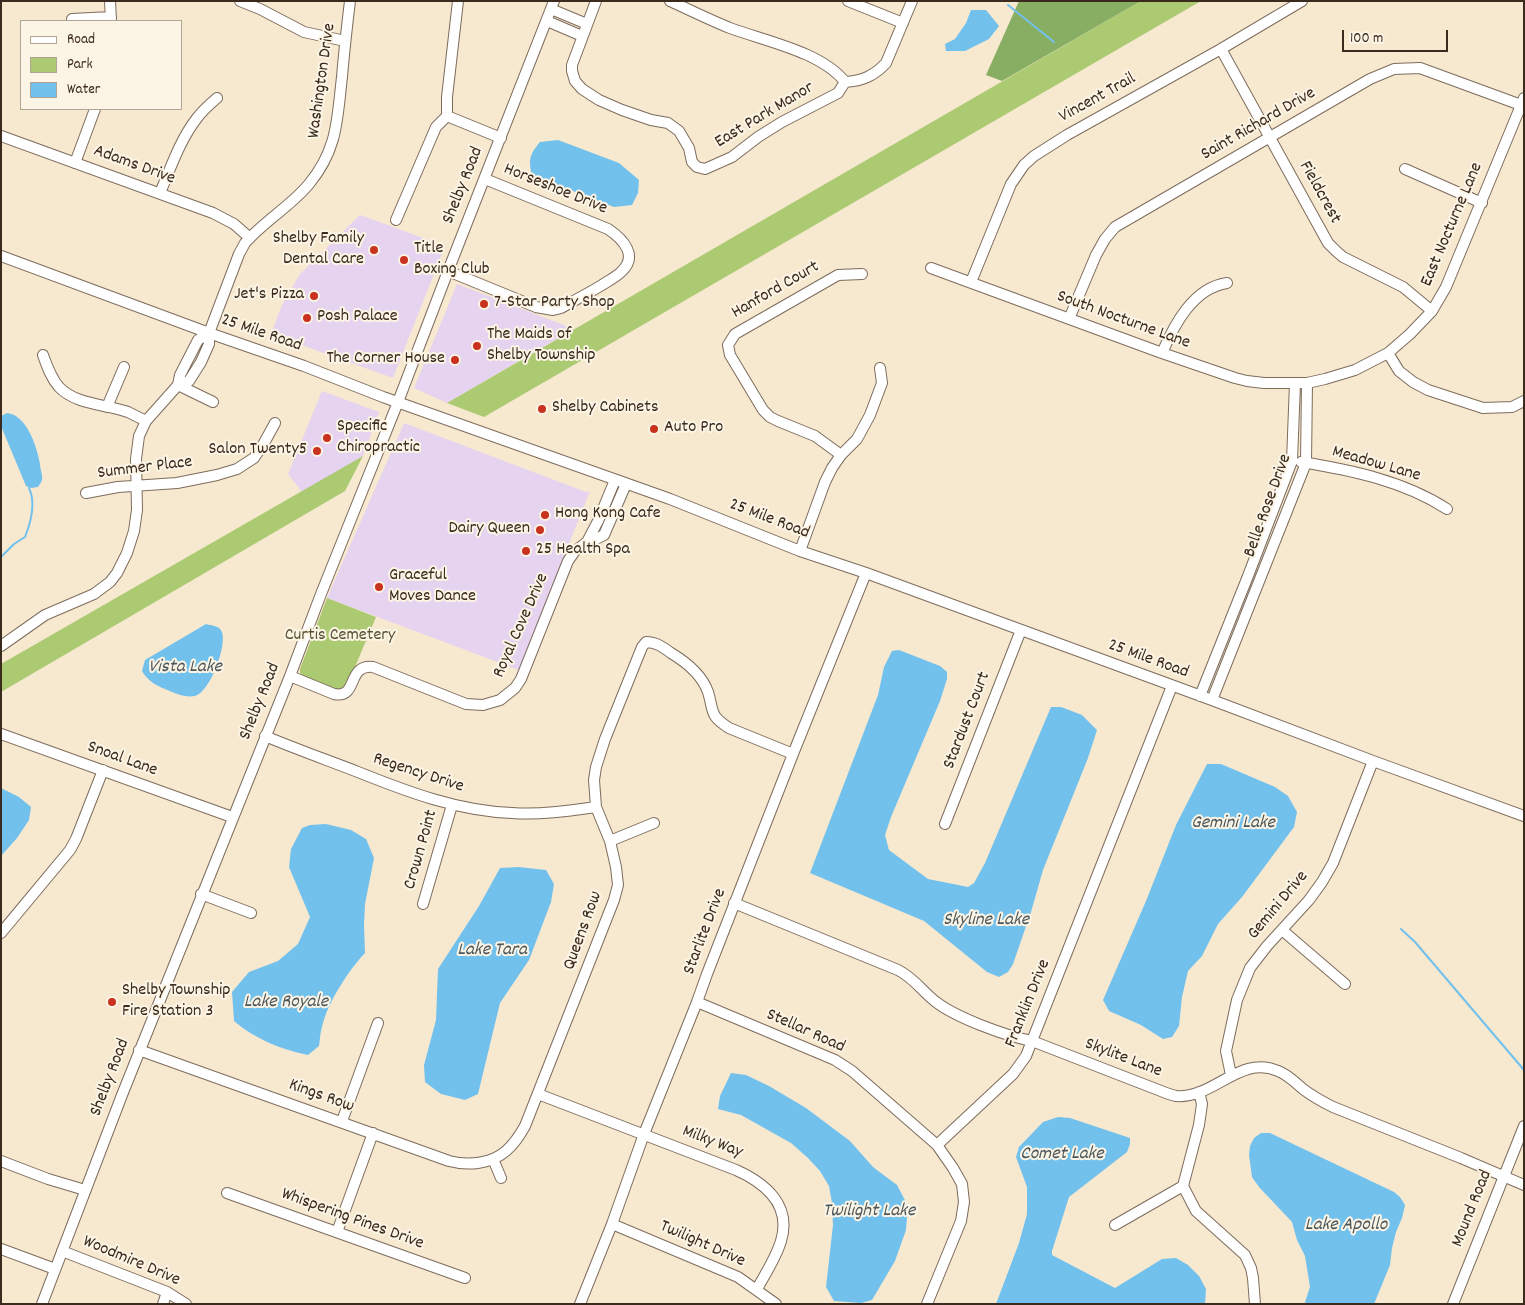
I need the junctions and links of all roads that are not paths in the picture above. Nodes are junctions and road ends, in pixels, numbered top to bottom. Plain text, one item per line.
1 (110, 1) edge
2 (240, 1) edge
3 (350, 1) edge
4 (458, 1) edge
5 (596, 1) edge
6 (670, 1) edge
7 (848, 1) edge
8 (912, 1) edge
9 (1302, 1) edge
10 (553, 5) edge
11 (72, 19) dead end
12 (111, 19) edge
13 (547, 21) junction
14 (903, 23) junction
15 (587, 24) junction
16 (582, 36) junction
17 (346, 41) junction
18 (1221, 49) junction
19 (845, 82) junction
20 (217, 98) dead end
21 (1522, 102) edge
22 (95, 110) edge
23 (447, 116) junction
24 (1, 136) edge
25 (1270, 137) junction
26 (500, 138) junction
27 (75, 163) junction
28 (1405, 169) dead end
29 (485, 179) junction
30 (160, 193) junction
31 (1482, 203) junction
32 (396, 220) dead end
33 (250, 238) junction
34 (1, 256) edge
35 (931, 268) dead end
36 (448, 271) junction
37 (862, 274) dead end
38 (971, 282) junction
39 (1227, 283) dead end
40 (1432, 311) junction
41 (1070, 319) junction
42 (209, 333) junction
43 (1162, 353) junction
44 (1388, 353) junction
45 (43, 355) dead end
46 (124, 367) dead end
47 (880, 368) dead end
48 (1296, 383) junction
49 (1307, 383) junction
50 (178, 385) junction
51 (1524, 401) edge
52 (213, 402) dead end
53 (398, 402) junction
54 (107, 407) junction
55 (146, 421) junction
56 (275, 423) dead end
57 (841, 455) junction
58 (1292, 461) junction
59 (1306, 463) junction
60 (615, 480) junction
61 (626, 484) junction
62 (137, 485) junction
63 (86, 493) dead end
64 (1446, 509) dead end
65 (587, 542) junction
66 (800, 551) junction
67 (866, 573) junction
68 (1248, 576) junction
69 (1259, 580) junction
70 (1020, 630) junction
71 (1, 646) edge
72 (1210, 670) junction
73 (1222, 675) junction
74 (290, 676) junction
75 (1172, 686) junction
76 (1200, 696) junction
77 (1212, 700) junction
78 (1, 734) edge
79 (265, 736) junction
80 (793, 754) junction
81 (1373, 761) junction
82 (103, 770) junction
83 (452, 805) junction
84 (596, 807) junction
85 (1524, 816) edge
86 (232, 817) junction
87 (654, 823) dead end
88 (945, 824) dead end
89 (610, 841) junction
90 (201, 894) junction
91 (423, 904) dead end
92 (734, 904) junction
93 (251, 913) dead end
94 (1282, 930) junction
95 (1, 933) edge
96 (1345, 984) dead end
97 (697, 1002) junction
98 (378, 1022) dead end
99 (1032, 1041) junction
100 (139, 1050) junction
101 (1231, 1075) junction
102 (1199, 1092) junction
103 (538, 1094) junction
104 (342, 1121) junction
105 (1524, 1126) edge
106 (373, 1134) junction
107 (644, 1134) junction
108 (937, 1145) junction
109 (493, 1159) junction
110 (1, 1161) edge
111 (1504, 1176) junction
112 (501, 1178) dead end
113 (1524, 1185) edge
114 (1184, 1186) junction
115 (85, 1190) junction
116 (227, 1193) dead end
117 (612, 1224) junction
118 (1115, 1225) dead end
119 (338, 1232) junction
120 (1, 1249) edge
121 (62, 1251) junction
122 (55, 1269) junction
123 (465, 1278) dead end
124 (757, 1289) junction
125 (167, 1292) junction
126 (42, 1304) edge
127 (162, 1304) edge
128 (186, 1304) edge
129 (580, 1304) edge
130 (776, 1304) edge
131 (928, 1304) edge
132 (1255, 1304) edge
133 (1453, 1304) edge

1 - 12 street
2 - 17 street
3 - 17 street, Washington Drive
4 - 23 street
5 - 15 street
6 - 19 street
7 - 14 street
8 - 14 street
9 - 18 street, Vincent Trail
10 - 13 street, Shelby Road
10 - 15 street
11 - 12 street
13 - 16 street
13 - 26 street, Shelby Road
14 - 19 street
15 - 16 street
16 - 19 street, East Park Manor
17 - 33 street, Washington Drive
18 - 25 street, Fieldcrest
18 - 38 street, Vincent Trail
20 - 30 street
21 - 25 street, Saint Richard Drive
21 - 31 street, East Nocturne Lane
22 - 27 street
23 - 26 street
23 - 32 street
24 - 27 street, Adams Drive
25 - 40 street, Fieldcrest
25 - 41 street, Saint Richard Drive
26 - 29 street, Shelby Road
27 - 30 street, Adams Drive
28 - 31 street
29 - 36 street, Shelby Road
29 - 36 street, Horseshoe Drive
30 - 33 street, Adams Drive
31 - 40 street, East Nocturne Lane
33 - 42 street, Washington Drive
34 - 42 street, 25 Mile Road
35 - 38 street, South Nocturne Lane
36 - 53 street, Shelby Road
37 - 57 street, Hanford Court
38 - 41 street, South Nocturne Lane
39 - 43 street
40 - 44 street, East Nocturne Lane
41 - 43 street, South Nocturne Lane
42 - 50 street, Washington Drive
42 - 53 street, 25 Mile Road
43 - 48 street, South Nocturne Lane
44 - 49 street, East Nocturne Lane
44 - 51 street
45 - 54 street
46 - 54 street
47 - 57 street
48 - 49 street, South Nocturne Lane
48 - 58 street, Belle Rose Drive
49 - 59 street, Belle Rose Drive
50 - 52 street
50 - 55 street, Washington Drive
53 - 60 street, 25 Mile Road
53 - 74 street, Shelby Road
54 - 55 street
55 - 62 street
56 - 62 street, Summer Place
57 - 66 street
58 - 59 street, Meadow Lane
58 - 68 street, Belle Rose Drive
59 - 64 street, Meadow Lane
59 - 69 street, Belle Rose Drive
60 - 61 street, 25 Mile Road
60 - 65 street, Royal Cove Drive
61 - 65 street, Royal Cove Drive
61 - 66 street, 25 Mile Road
62 - 63 street, Summer Place
62 - 71 street
65 - 74 street, Royal Cove Drive
66 - 67 street, 25 Mile Road
67 - 70 street, 25 Mile Road
67 - 80 street, Starlite Drive
68 - 69 street, Belle Rose Drive
68 - 72 street, Belle Rose Drive
69 - 73 street, Belle Rose Drive
70 - 75 street, 25 Mile Road
70 - 88 street, Stardust Court
72 - 73 street
72 - 76 street, Belle Rose Drive
73 - 77 street, Belle Rose Drive
74 - 79 street, Shelby Road
75 - 76 street, 25 Mile Road
75 - 99 street, Franklin Drive
76 - 77 street, 25 Mile Road
77 - 81 street, 25 Mile Road
78 - 82 street, Snoal Lane
79 - 83 street, Regency Drive
79 - 86 street, Shelby Road
80 - 84 street, Queens Row
80 - 92 street, Starlite Drive
81 - 85 street, 25 Mile Road
81 - 94 street, Gemini Drive
82 - 86 street, Snoal Lane
82 - 95 street
83 - 84 street, Regency Drive
83 - 91 street, Crown Point
84 - 89 street, Queens Row
86 - 90 street, Shelby Road
87 - 89 street
89 - 103 street, Queens Row
90 - 93 street
90 - 100 street, Shelby Road
92 - 97 street, Starlite Drive
92 - 99 street, Skylite Lane
94 - 96 street
94 - 101 street, Gemini Drive
97 - 107 street, Starlite Drive
97 - 108 street, Stellar Road
98 - 104 street
99 - 102 street, Skylite Lane
99 - 108 street, Franklin Drive
100 - 104 street, Kings Row
100 - 115 street, Shelby Road
101 - 102 street, Skylite Lane
101 - 111 street, Skylite Lane
102 - 114 street
103 - 107 street, Milky Way
103 - 109 street, Queens Row
104 - 106 street, Kings Row
105 - 111 street, Mound Road
106 - 109 street, Kings Row
106 - 119 street
107 - 117 street, Starlite Drive
107 - 124 street, Milky Way
108 - 131 street
109 - 112 street
110 - 115 street
111 - 113 street, Skylite Lane
111 - 133 street, Mound Road
114 - 118 street
114 - 132 street
115 - 121 street, Shelby Road
116 - 119 street, Whispering Pines Drive
117 - 124 street, Twilight Drive
117 - 129 street, Starlite Drive
119 - 123 street, Whispering Pines Drive
120 - 122 street
121 - 122 street, Shelby Road
121 - 125 street, Woodmire Drive
122 - 126 street, Shelby Road
124 - 130 street, Twilight Drive
125 - 127 street
125 - 128 street, Woodmire Drive

